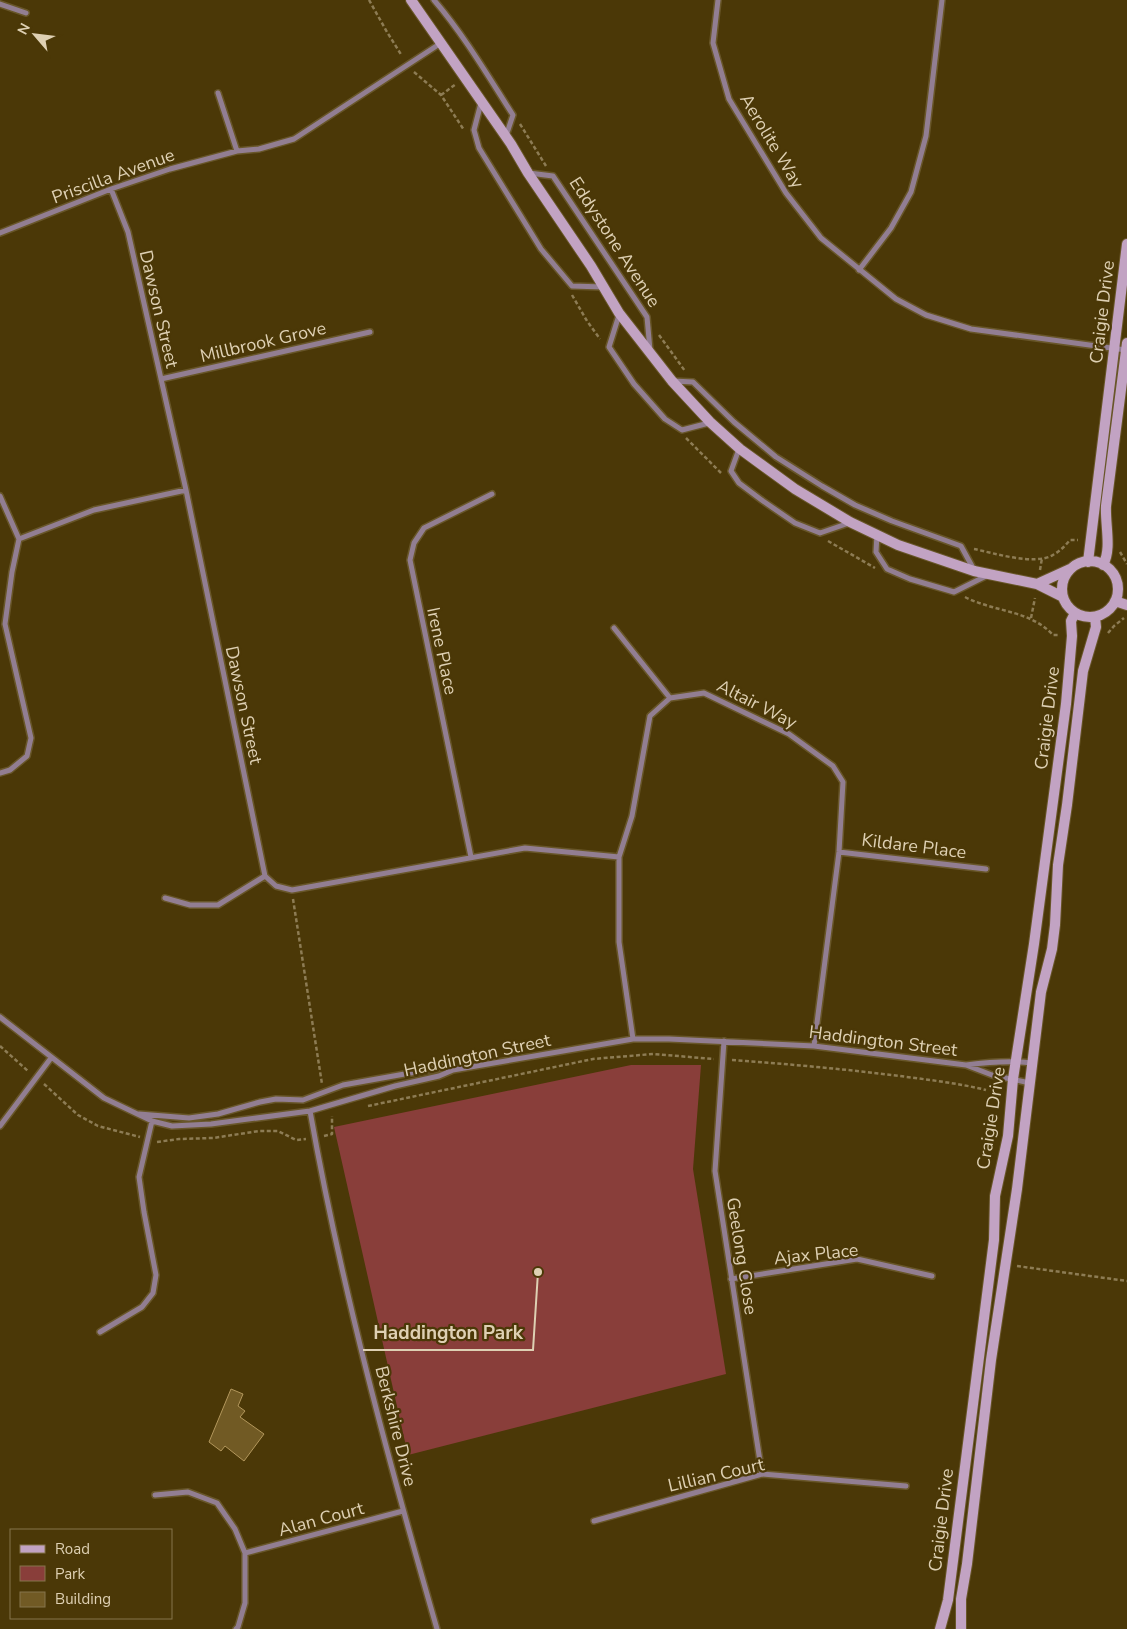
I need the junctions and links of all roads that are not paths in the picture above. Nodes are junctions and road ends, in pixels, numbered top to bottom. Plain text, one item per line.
1 (411, 0) edge
2 (434, 0) edge
3 (718, 0) edge
4 (942, 0) edge
5 (0, 4) edge
6 (26, 14) dead end
7 (441, 43) junction
8 (218, 93) dead end
9 (481, 102) junction
10 (506, 136) junction
11 (237, 151) junction
12 (528, 173) junction
13 (111, 189) junction
14 (0, 232) edge
15 (1127, 244) edge
16 (859, 270) junction
17 (603, 286) junction
18 (619, 313) junction
19 (370, 332) dead end
20 (1126, 346) edge
21 (1114, 348) junction
22 (650, 352) junction
23 (161, 378) junction
24 (672, 381) junction
25 (710, 422) junction
26 (740, 449) junction
27 (186, 490) junction
28 (492, 494) dead end
29 (0, 496) edge
30 (850, 522) junction
31 (877, 534) junction
32 (19, 539) junction
33 (1088, 562) junction
34 (1103, 565) junction
35 (1073, 568) junction
36 (974, 571) junction
37 (990, 574) junction
38 (1037, 584) junction
39 (1122, 586) edge
40 (1063, 597) junction
41 (1115, 601) junction
42 (1127, 604) edge
43 (1075, 613) junction
44 (1095, 617) junction
45 (3, 624) edge
46 (614, 628) dead end
47 (670, 698) junction
48 (0, 773) edge
49 (839, 852) junction
50 (471, 857) junction
51 (619, 857) junction
52 (986, 868) dead end
53 (265, 876) junction
54 (165, 898) dead end
55 (0, 1017) edge
56 (633, 1039) junction
57 (724, 1041) junction
58 (814, 1046) junction
59 (50, 1058) junction
60 (1017, 1061) junction
61 (1033, 1063) junction
62 (966, 1065) junction
63 (454, 1070) junction
64 (1013, 1079) junction
65 (1030, 1083) junction
66 (310, 1111) junction
67 (134, 1114) junction
68 (152, 1122) junction
69 (0, 1126) edge
70 (932, 1276) dead end
71 (731, 1279) junction
72 (100, 1332) dead end
73 (762, 1474) junction
74 (906, 1486) dead end
75 (155, 1495) dead end
76 (403, 1511) junction
77 (594, 1521) dead end
78 (246, 1552) junction
79 (236, 1629) edge
80 (438, 1629) edge
81 (940, 1629) edge
82 (961, 1629) edge

1 - 7 main road, Eddystone Avenue
2 - 10 street
3 - 16 street, Aerolite Way
4 - 16 street
5 - 6 street
7 - 9 main road, Eddystone Avenue
7 - 11 street, Priscilla Avenue
8 - 11 street
9 - 10 main road, Eddystone Avenue
9 - 17 street, Eddystone Avenue
10 - 12 main road, Eddystone Avenue
11 - 13 street, Priscilla Avenue
12 - 17 main road, Eddystone Avenue
12 - 22 street, Eddystone Avenue
13 - 14 street, Priscilla Avenue
13 - 23 street, Dawson Street
15 - 21 main road, Craigie Drive
16 - 21 street, Aerolite Way
17 - 18 main road, Eddystone Avenue
18 - 22 main road, Eddystone Avenue
18 - 25 street, Eddystone Avenue
19 - 23 street, Millbrook Grove
20 - 21 street, Aerolite Way
20 - 34 main road, Craigie Drive
21 - 33 main road, Craigie Drive
22 - 24 main road, Eddystone Avenue
23 - 27 street, Dawson Street
24 - 25 main road, Eddystone Avenue
24 - 36 street
25 - 26 main road, Eddystone Avenue
26 - 30 main road, Eddystone Avenue
26 - 30 street
27 - 32 street
27 - 53 street, Dawson Street
28 - 50 street, Irene Place
29 - 32 street
30 - 31 main road, Eddystone Avenue
31 - 36 main road, Eddystone Avenue
31 - 37 street
32 - 45 street
33 - 34 main road
33 - 35 main road
34 - 39 main road
35 - 38 main road
35 - 40 main road
36 - 37 main road, Eddystone Avenue
37 - 38 main road, Eddystone Avenue
38 - 40 main road, Eddystone Avenue
39 - 41 main road
40 - 43 main road
41 - 42 main road
41 - 44 main road
43 - 44 main road
43 - 60 main road, Craigie Drive
44 - 61 main road, Craigie Drive
45 - 48 street
46 - 47 street
47 - 49 street, Altair Way
47 - 51 street
49 - 52 street, Kildare Place
49 - 58 street, Altair Way
50 - 51 street
50 - 53 street
51 - 56 street
53 - 54 street
55 - 59 street, Haddington Street
56 - 57 street, Haddington Street
56 - 63 street, Haddington Street
57 - 58 street, Haddington Street
57 - 71 street, Geelong Close
58 - 62 street, Haddington Street
59 - 67 street, Haddington Street
59 - 69 street
60 - 61 street, Haddington Street
60 - 62 street, Haddington Street
60 - 64 main road, Craigie Drive
61 - 65 main road, Craigie Drive
62 - 64 street, Haddington Street
63 - 66 street, Haddington Street
63 - 67 street
64 - 65 street, Haddington Street
64 - 81 main road, Craigie Drive
65 - 82 main road, Craigie Drive
66 - 68 street, Haddington Street
66 - 76 street, Berkshire Drive
67 - 68 street, Haddington Street
68 - 72 street
70 - 71 street, Ajax Place
71 - 73 street, Geelong Close
73 - 74 street, Lillian Court
73 - 77 street, Lillian Court
75 - 78 street
76 - 78 street, Alan Court
76 - 80 street, Berkshire Drive
78 - 79 street

